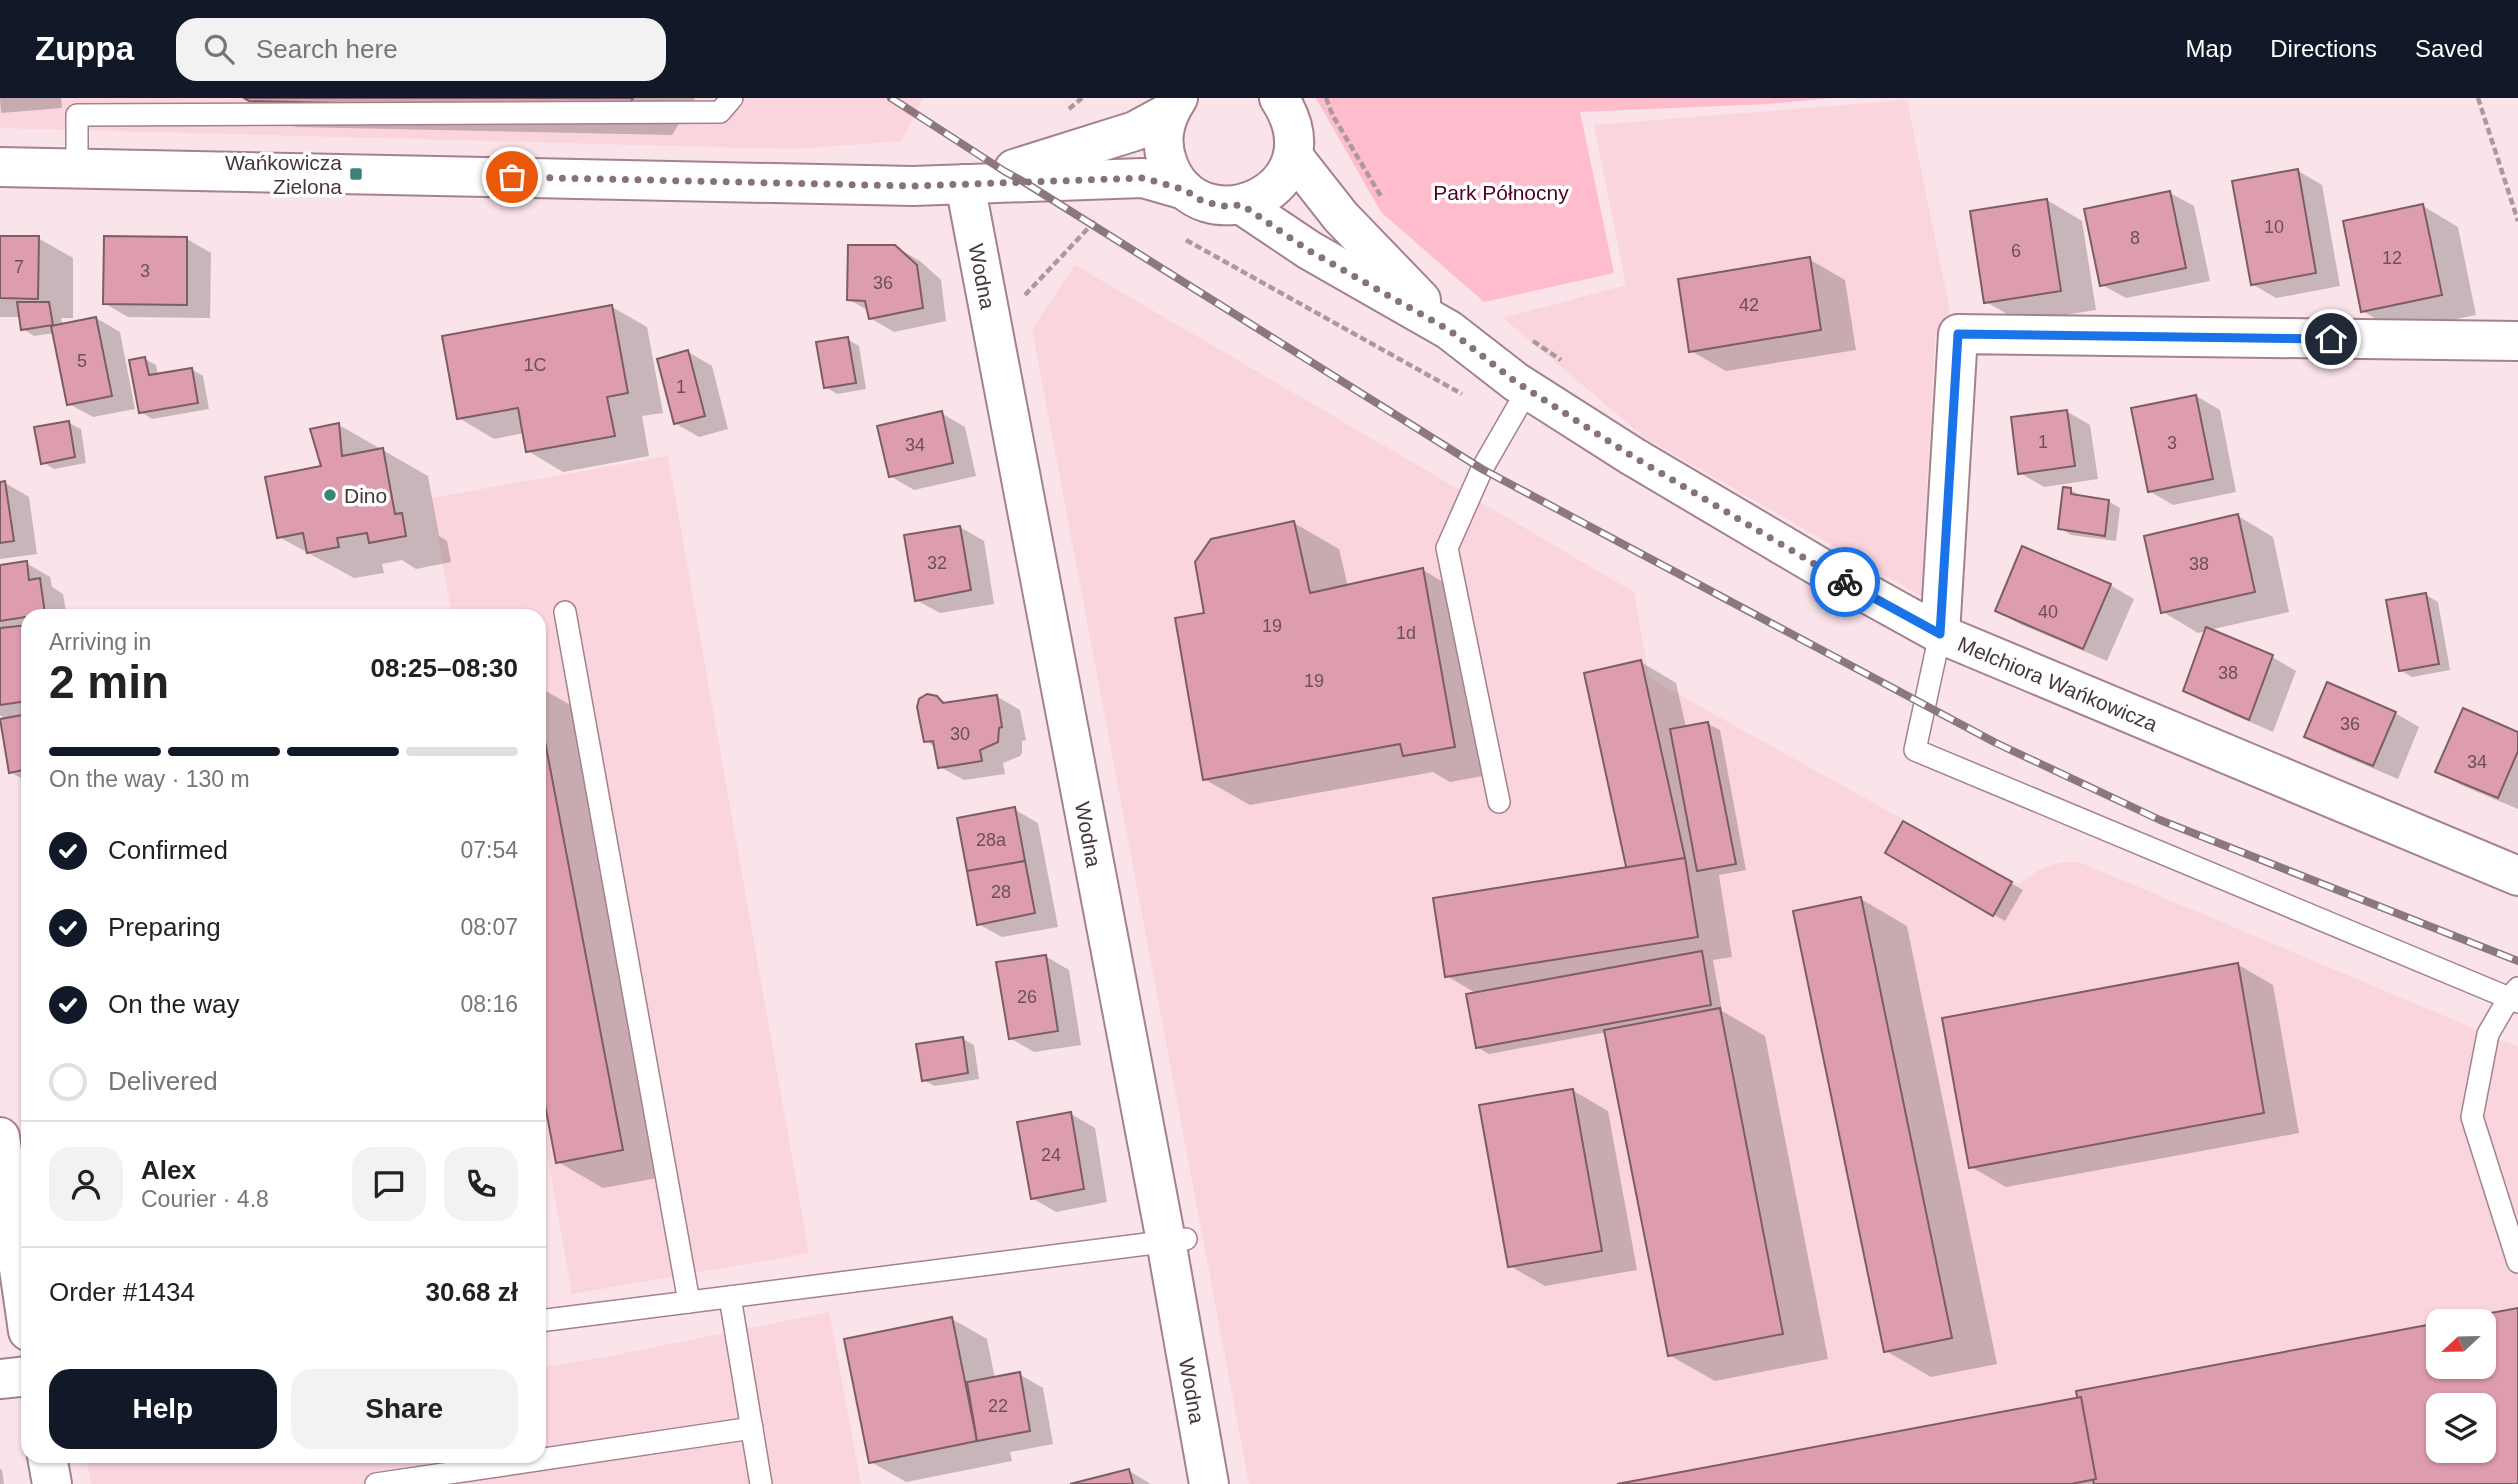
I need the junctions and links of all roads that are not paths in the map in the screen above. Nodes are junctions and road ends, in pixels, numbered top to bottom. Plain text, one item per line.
1 (732, 98) edge
2 (1279, 98) edge
3 (1173, 106) edge
4 (1293, 156) junction
5 (0, 167) edge
6 (77, 169) junction
7 (965, 184) junction
8 (1185, 190) junction
9 (1242, 205) junction
10 (1449, 330) junction
11 (2518, 341) edge
12 (1528, 390) junction
13 (565, 612) dead end
14 (1940, 634) junction
15 (1499, 802) dead end
16 (2518, 876) edge
17 (2515, 996) edge
18 (0, 1137) edge
19 (2514, 1239) edge
20 (1176, 1240) junction
21 (2518, 1262) edge
22 (21, 1282) edge
23 (730, 1297) junction
24 (689, 1302) junction
25 (546, 1320) edge
26 (21, 1377) edge
27 (0, 1379) edge
28 (752, 1428) junction
29 (546, 1459) edge
30 (48, 1463) edge
31 (517, 1463) edge
32 (52, 1484) edge
33 (376, 1484) edge
34 (761, 1484) edge
35 (1209, 1484) edge

1 - 6 lane
2 - 4 street
3 - 7 street
3 - 8 street
4 - 9 street
4 - 10 street, Melchiora Wańkowicza
5 - 6 street
6 - 7 street
7 - 8 street
7 - 20 street, Wodna
8 - 9 street
9 - 10 street, Melchiora Wańkowicza
10 - 12 street, Melchiora Wańkowicza
11 - 14 street
12 - 14 street, Melchiora Wańkowicza
12 - 15 lane
13 - 24 lane
14 - 16 street, Melchiora Wańkowicza
14 - 17 lane
17 - 19 lane
18 - 22 street
19 - 21 lane
20 - 23 lane
20 - 35 street, Wodna
23 - 24 lane
23 - 28 lane
24 - 25 lane
26 - 27 street
28 - 29 lane
28 - 34 lane
30 - 32 street
31 - 33 lane

